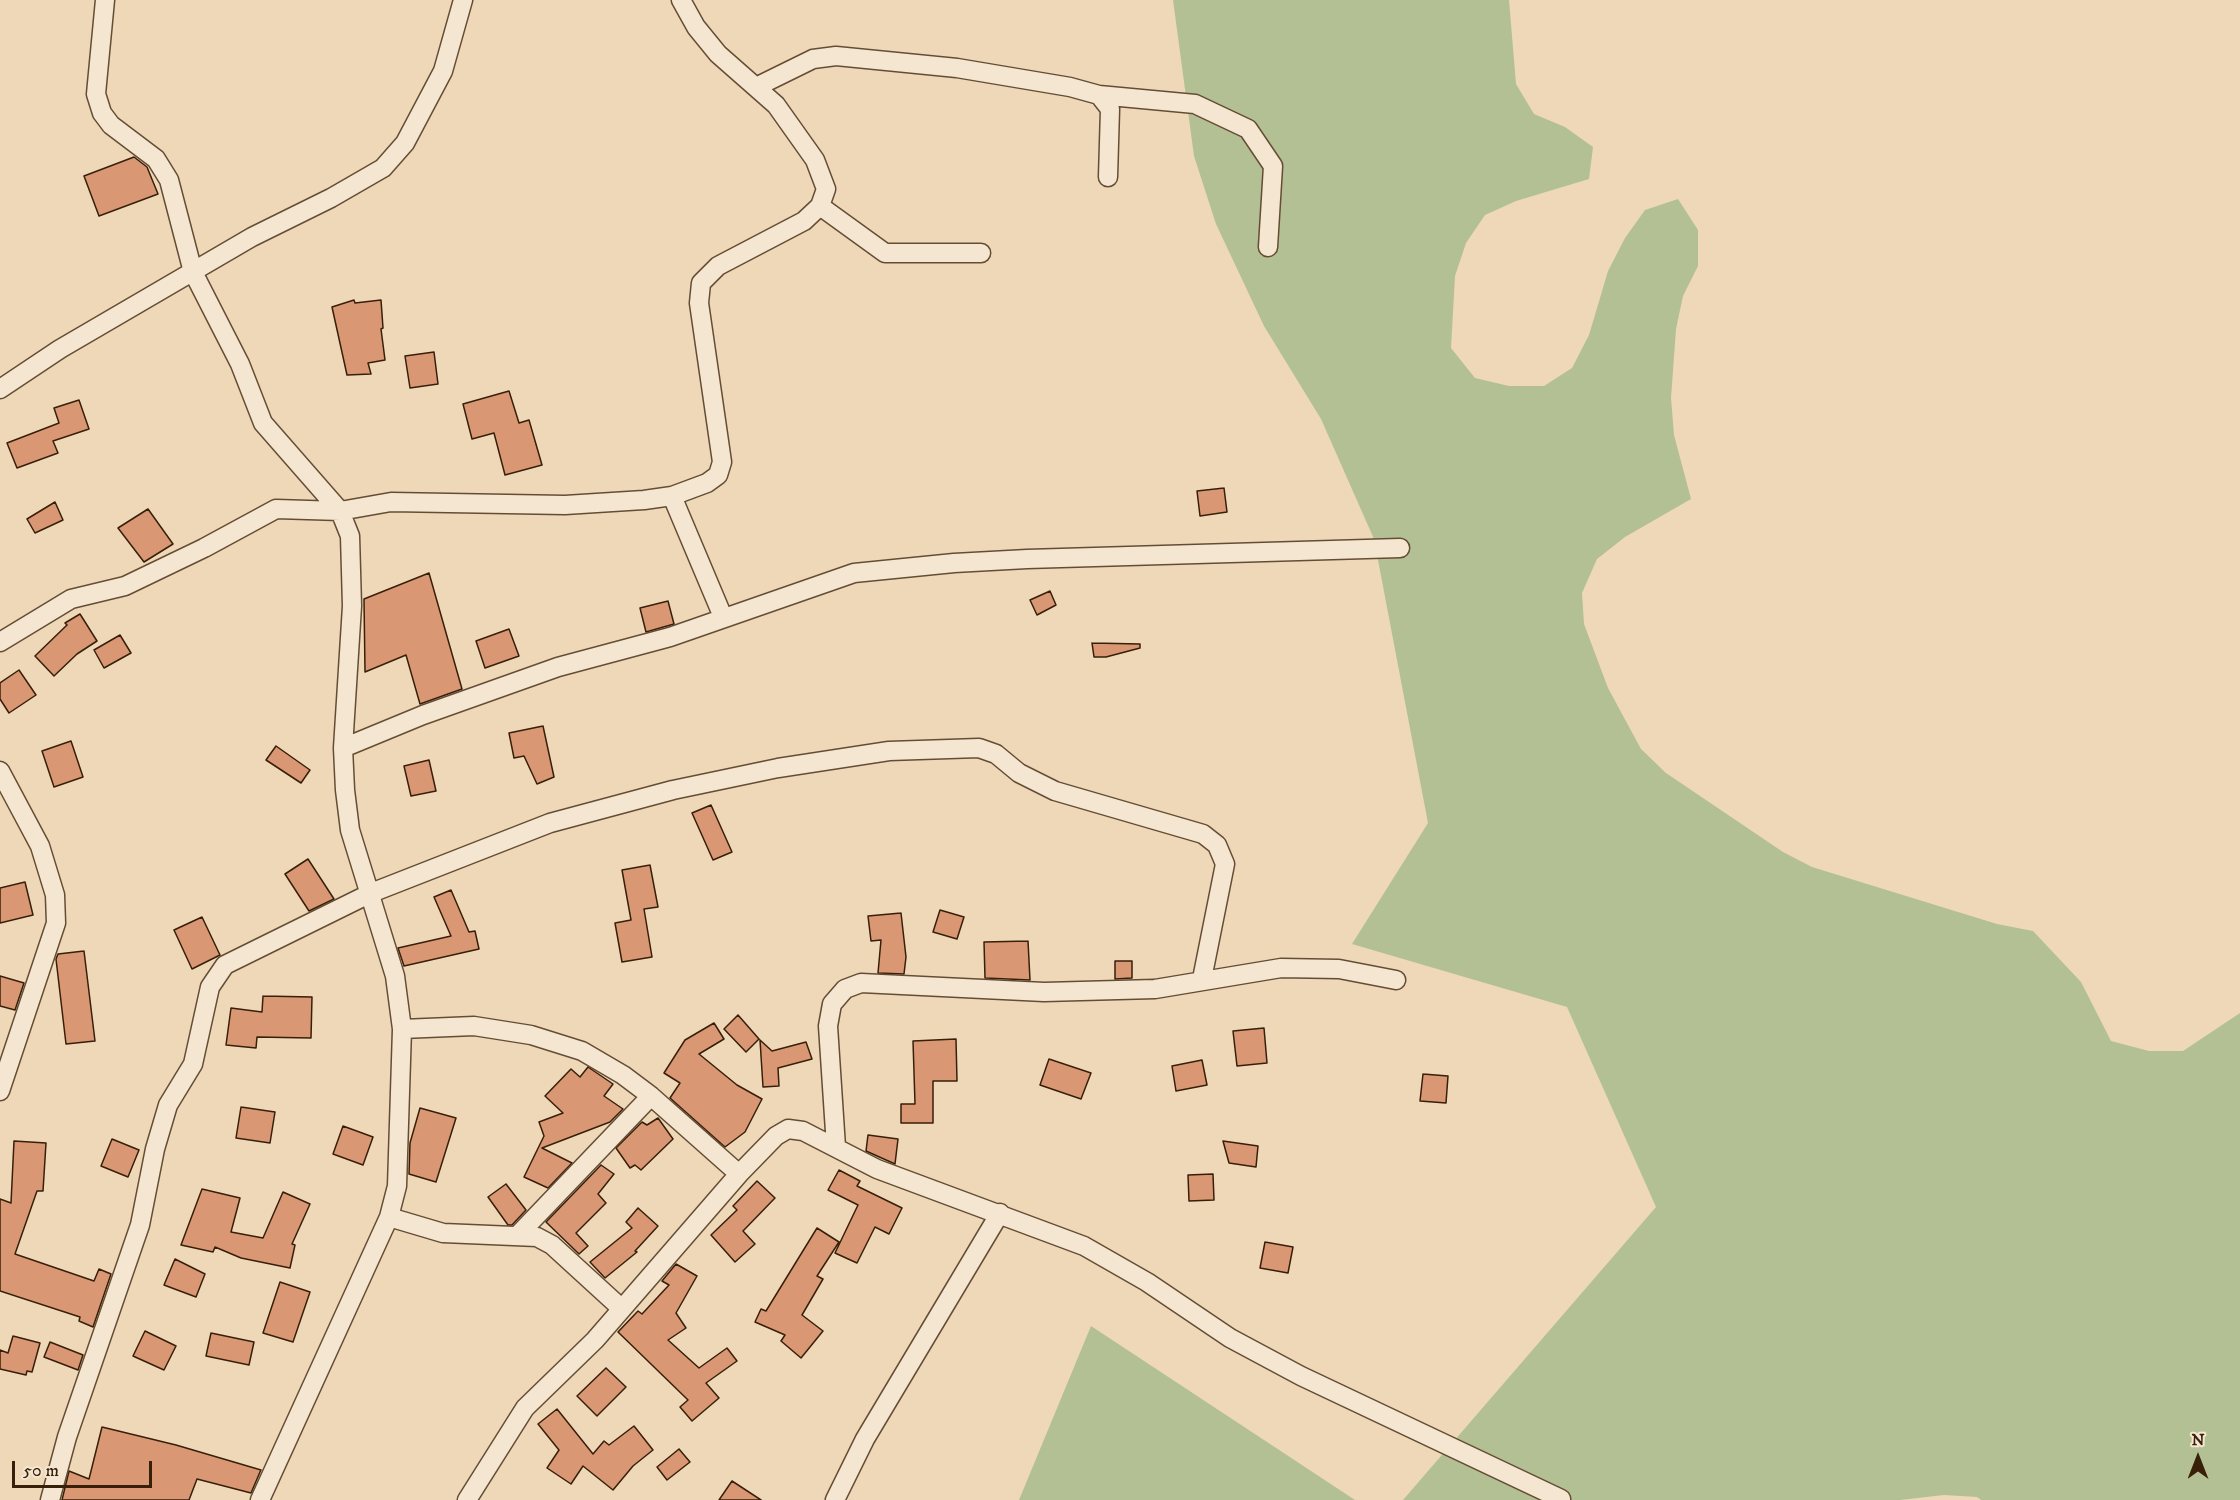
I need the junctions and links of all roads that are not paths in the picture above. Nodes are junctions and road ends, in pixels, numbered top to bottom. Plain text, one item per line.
1 (105, 0) edge
2 (463, 0) edge
3 (681, 0) edge
4 (756, 87) junction
5 (1100, 95) junction
6 (1108, 177) dead end
7 (820, 206) junction
8 (1268, 247) dead end
9 (981, 253) dead end
10 (192, 272) junction
11 (0, 389) edge
12 (672, 496) junction
13 (340, 511) junction
14 (1400, 548) dead end
15 (723, 617) junction
16 (0, 642) edge
17 (343, 748) junction
18 (0, 771) edge
19 (371, 893) junction
20 (1202, 979) junction
21 (1396, 980) dead end
22 (402, 1029) junction
23 (0, 1091) edge
24 (651, 1096) junction
25 (836, 1148) junction
26 (739, 1174) junction
27 (1000, 1213) junction
28 (389, 1216) junction
29 (519, 1234) junction
30 (622, 1309) junction
31 (1561, 1499) edge
32 (50, 1500) edge
33 (260, 1500) edge
34 (467, 1500) edge
35 (835, 1500) edge

1 - 10 street
2 - 10 street
3 - 4 street
4 - 5 street
4 - 7 street
5 - 6 street
5 - 8 street
7 - 9 street
7 - 12 street
10 - 11 street
10 - 13 street
12 - 13 street
12 - 15 street
13 - 16 street
13 - 17 street
14 - 15 street
15 - 17 street
17 - 19 street
18 - 23 street
19 - 20 street
19 - 22 street
19 - 32 street
20 - 21 street
20 - 25 street
22 - 24 street
22 - 28 street
24 - 26 street
24 - 29 street
25 - 26 street
25 - 27 street
26 - 30 street
27 - 31 street
27 - 35 street
28 - 29 street
28 - 33 street
29 - 30 street
30 - 34 street

